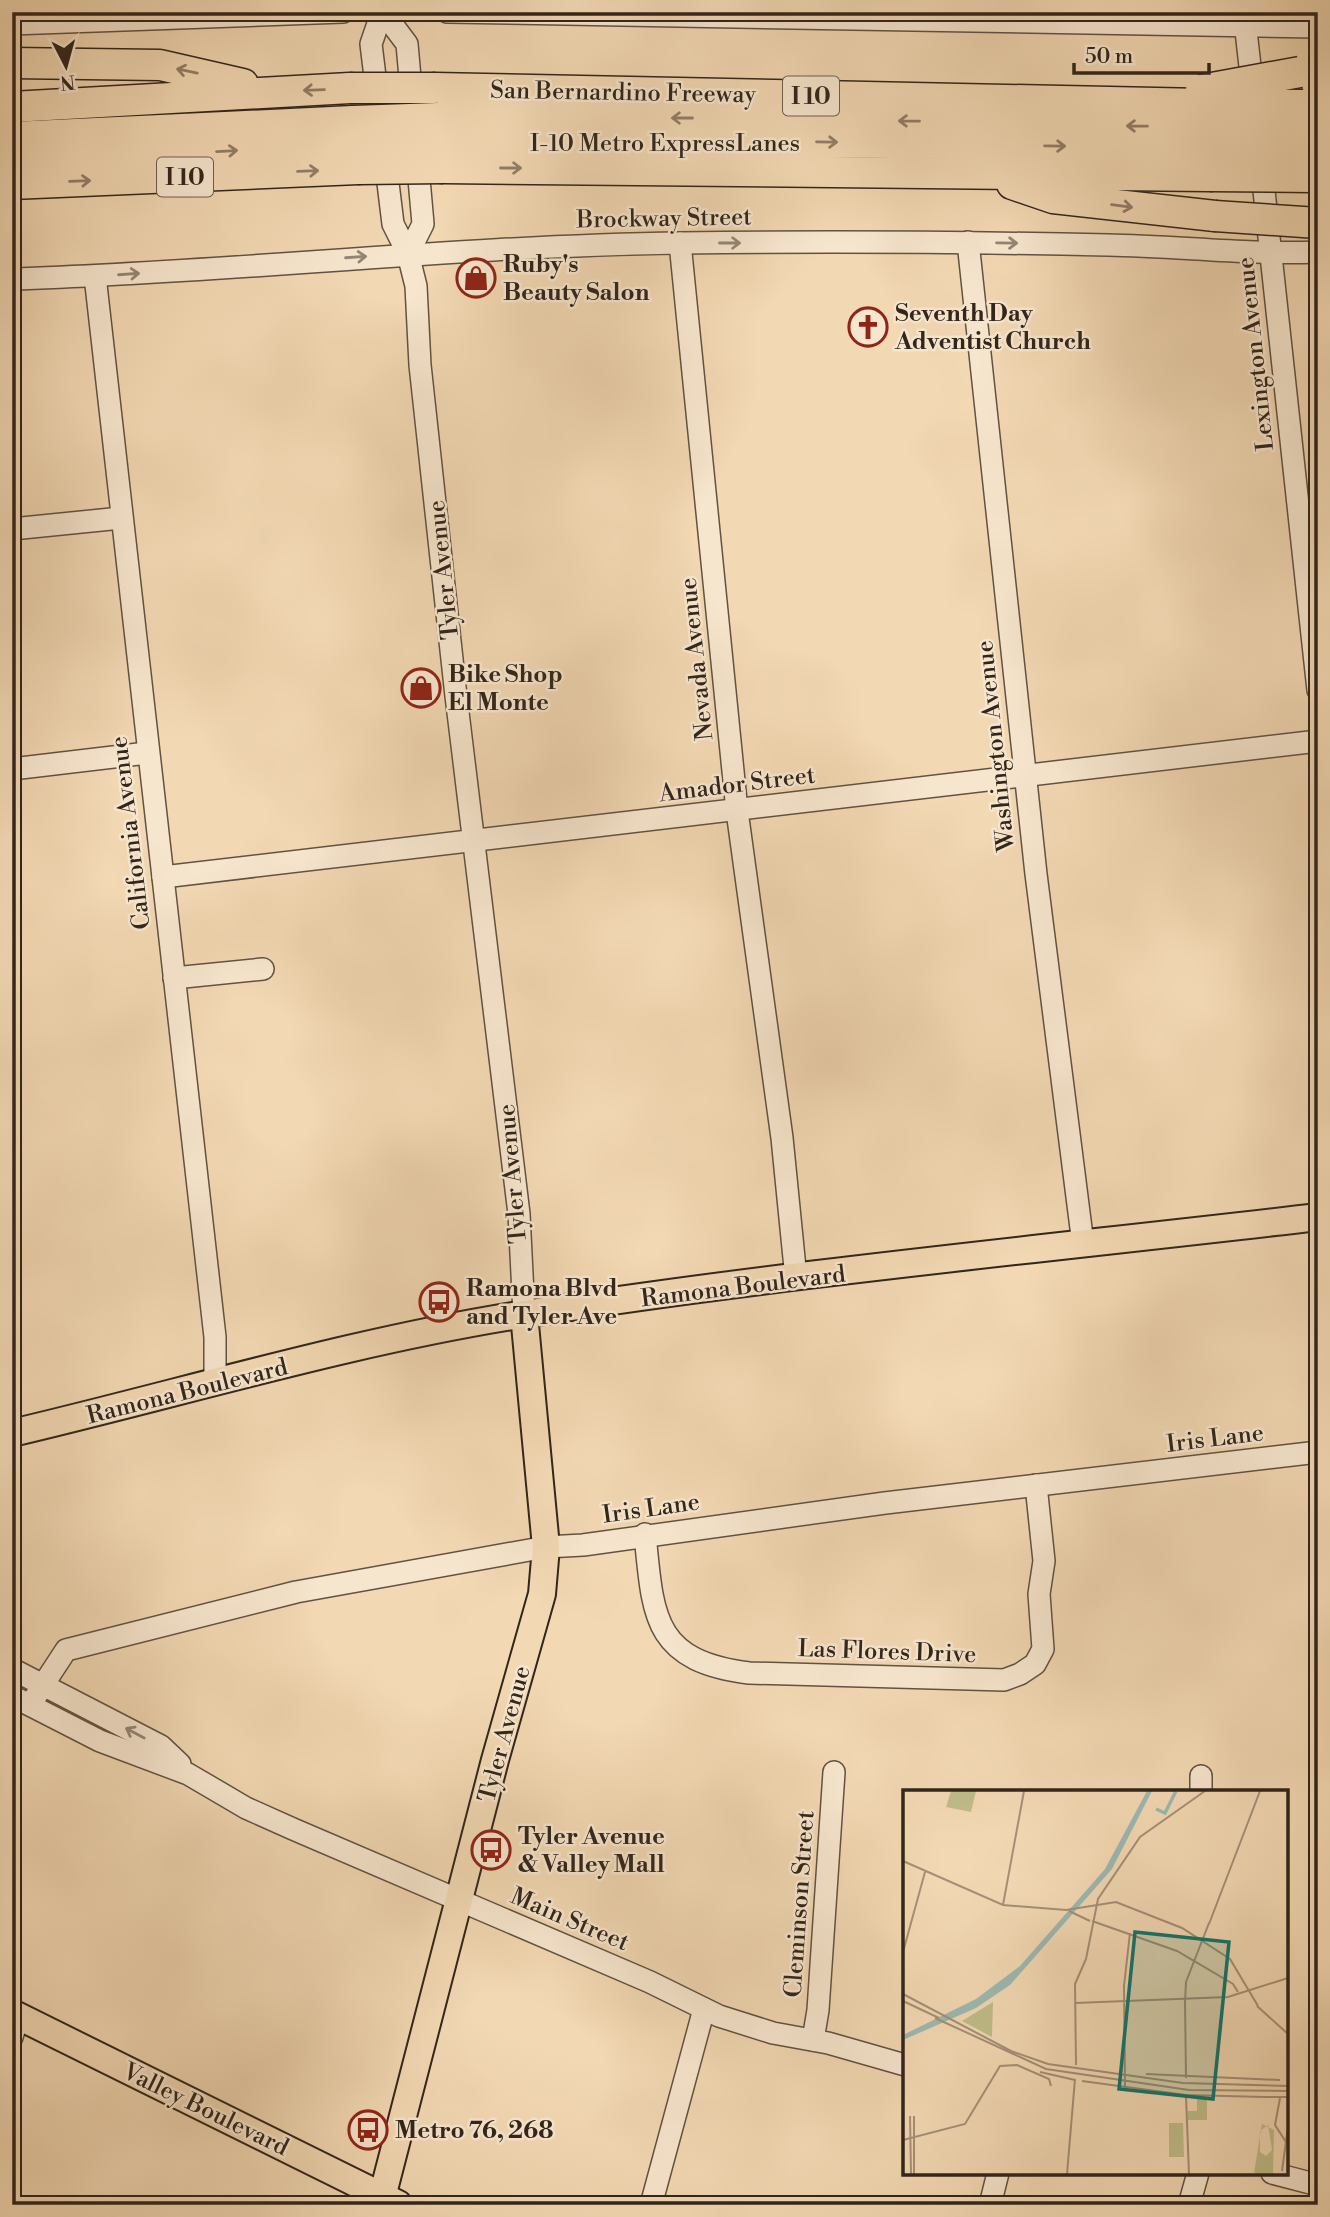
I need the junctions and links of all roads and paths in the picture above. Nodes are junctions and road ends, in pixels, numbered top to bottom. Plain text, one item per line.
1 (343, 12) edge
2 (382, 12) edge
3 (447, 12) edge
4 (652, 14) edge
5 (923, 16) edge
6 (65, 17) edge
7 (1245, 19) edge
8 (12, 24) edge
9 (1318, 27) edge
10 (12, 63) edge
11 (1309, 72) edge
12 (278, 91) junction
13 (12, 107) edge
14 (1202, 126) junction
15 (12, 138) edge
16 (441, 143) junction
17 (1313, 143) edge
18 (356, 145) junction
19 (12, 161) edge
20 (985, 176) junction
21 (12, 184) edge
22 (1318, 223) edge
23 (968, 242) junction
24 (680, 243) junction
25 (1318, 251) edge
26 (408, 254) junction
27 (1272, 254) junction
28 (95, 276) junction
29 (12, 279) edge
30 (121, 518) junction
31 (12, 529) edge
32 (1318, 690) edge
33 (1318, 741) edge
34 (147, 753) junction
35 (12, 769) edge
36 (1024, 775) junction
37 (737, 811) junction
38 (476, 842) junction
39 (163, 877) junction
40 (263, 969) dead end
41 (174, 978) junction
42 (1318, 1217) edge
43 (1083, 1244) junction
44 (796, 1279) junction
45 (524, 1314) junction
46 (215, 1383) junction
47 (12, 1433) edge
48 (1318, 1452) edge
49 (1036, 1485) junction
50 (645, 1534) junction
51 (546, 1547) junction
52 (12, 1669) edge
53 (41, 1684) junction
54 (21, 1701) edge
55 (834, 1772) dead end
56 (188, 1774) junction
57 (460, 1901) junction
58 (704, 2009) junction
59 (14, 2022) edge
60 (813, 2040) junction
61 (903, 2064) edge
62 (998, 2175) edge
63 (1197, 2175) edge
64 (1280, 2175) edge
65 (1318, 2185) edge
66 (387, 2202) edge
67 (651, 2205) edge
68 (990, 2205) edge
69 (1189, 2205) edge

1 - 6 street
2 - 26 street, Tyler Avenue
2 - 26 street, Tyler Avenue
3 - 4 street
4 - 5 street
5 - 7 street
6 - 8 street
7 - 9 street
7 - 27 street, Lexington Avenue
12 -> 10 highway
11 - 14 highway, bridge
12 - 13 highway, San Bernardino Freeway / I 10
14 -> 12 highway, San Bernardino Freeway / I 10, bridge
14 - 16 highway, I-10 Metro ExpressLanes
14 - 17 highway, San Bernardino Freeway / I 10, bridge
14 - 17 highway, San Bernardino Freeway / I 10, bridge
14 - 20 highway, San Bernardino Freeway / I 10
15 - 18 highway, I-10 Metro ExpressLanes
16 - 18 highway, San Bernardino Freeway / I 10, bridge
16 - 18 highway, I-10 Metro ExpressLanes, bridge
16 -> 20 highway, San Bernardino Freeway / I 10
19 -> 18 highway, I-10 Metro ExpressLanes
21 -> 18 highway, San Bernardino Freeway / I 10
20 -> 22 highway, bridge
24 -> 23 street, Brockway Street
23 -> 27 street, Brockway Street
23 - 36 street, Washington Avenue
24 - 26 street, Brockway Street
24 - 37 street, Nevada Avenue
25 - 27 street, Brockway Street
28 -> 26 street, Brockway Street
26 - 38 street, Tyler Avenue
27 - 32 street, Lexington Avenue
28 - 29 street, Brockway Street
28 - 30 street, California Avenue
30 - 31 street
30 - 34 street, California Avenue
33 - 36 street, Amador Street
34 - 35 street
34 - 39 street, California Avenue
36 - 37 street, Amador Street
36 - 43 street, Washington Avenue
37 - 38 street, Amador Street
37 - 44 street, Nevada Avenue
38 - 39 street, Amador Street
38 - 45 street, Tyler Avenue
39 - 41 street, California Avenue
40 - 41 street
41 - 46 street, California Avenue
42 - 43 main road, Ramona Boulevard
43 - 44 main road, Ramona Boulevard
44 - 45 main road, Ramona Boulevard
45 - 46 main road, Ramona Boulevard
45 - 51 main road, Tyler Avenue
46 - 47 main road, Ramona Boulevard
48 - 49 street, Iris Lane
49 - 50 street, Iris Lane
49 - 50 street, Las Flores Drive
50 - 51 street, Iris Lane
51 - 53 street, Iris Lane
51 - 57 main road, Tyler Avenue
52 - 53 street, Main Street
53 - 54 street, Iris Lane
56 -> 53 street, Main Street
54 - 56 street, Main Street
55 - 60 street, Cleminson Street
56 - 57 street, Main Street
57 - 58 street, Main Street
57 - 66 main road, Tyler Avenue
58 - 60 street, Main Street
58 - 67 street
59 - 66 main road, Valley Boulevard
60 - 61 street, Main Street
62 - 68 street
63 - 69 street
64 - 65 street

